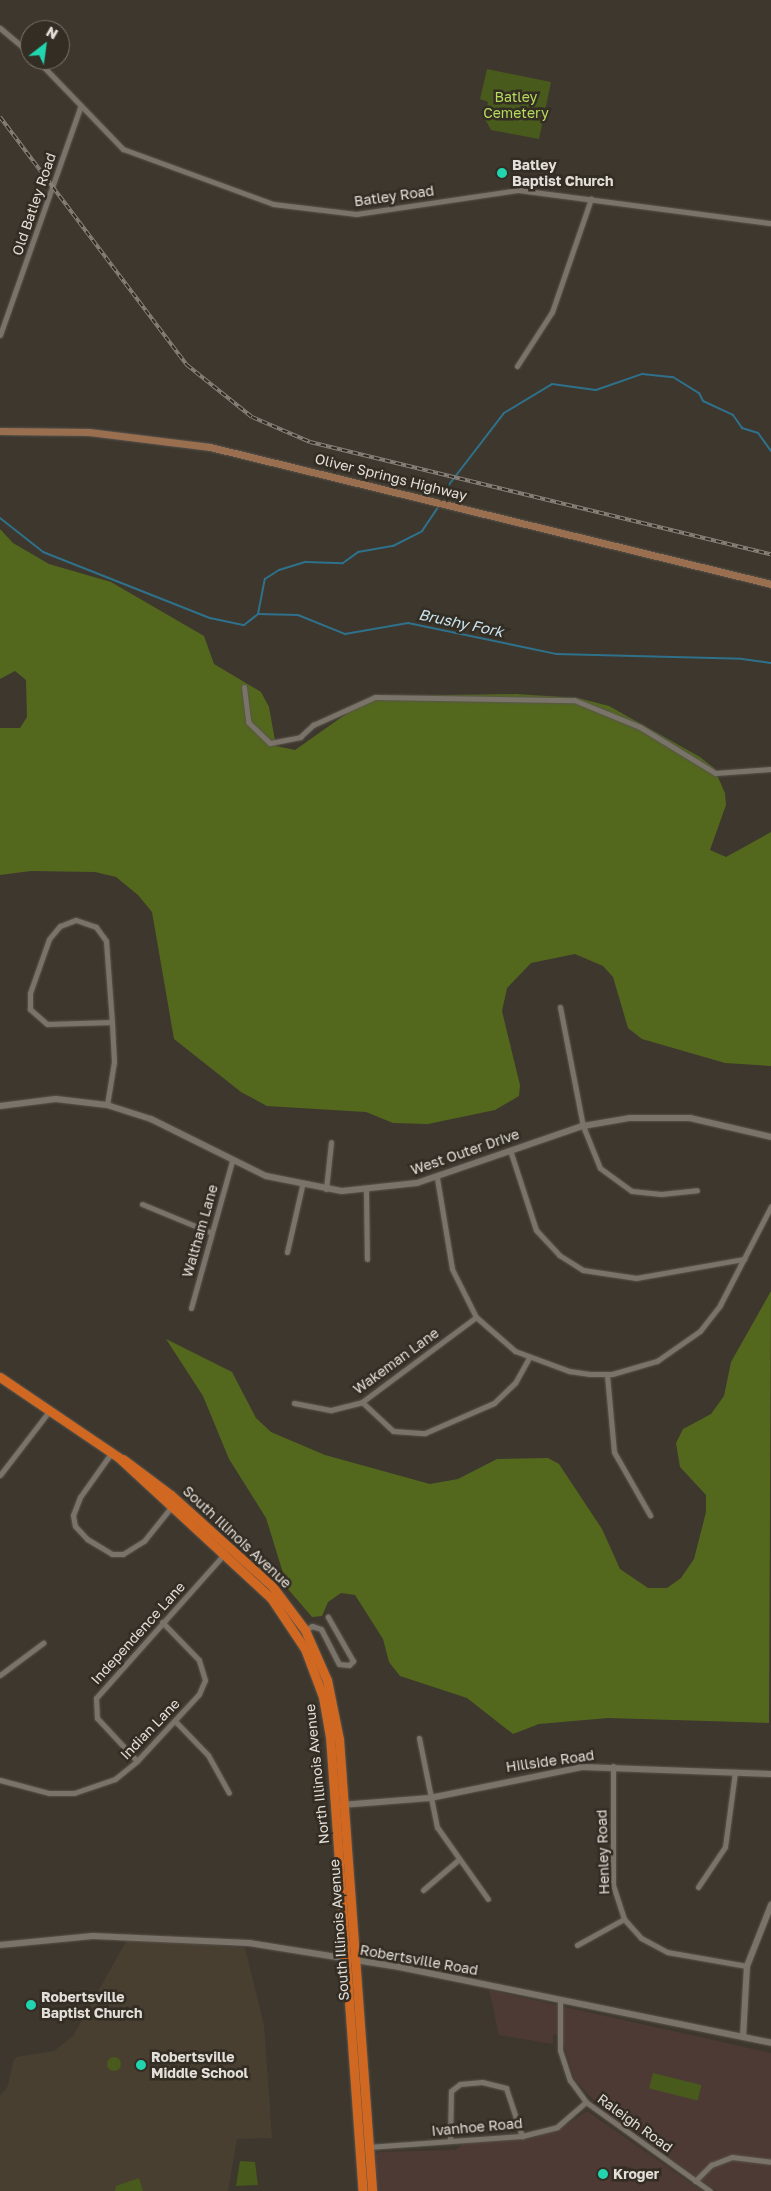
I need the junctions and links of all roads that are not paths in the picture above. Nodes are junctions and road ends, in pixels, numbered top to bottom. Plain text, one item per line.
1 (0, 28) edge
2 (20, 45) edge
3 (46, 70) edge
4 (80, 108) junction
5 (591, 199) junction
6 (771, 223) edge
7 (0, 335) edge
8 (518, 366) dead end
9 (0, 431) edge
10 (771, 584) edge
11 (244, 687) dead end
12 (771, 769) edge
13 (560, 1007) dead end
14 (112, 1022) junction
15 (0, 1106) edge
16 (107, 1106) junction
17 (583, 1126) junction
18 (771, 1137) edge
19 (332, 1142) dead end
20 (510, 1150) junction
21 (232, 1161) junction
22 (437, 1178) junction
23 (302, 1186) junction
24 (326, 1190) junction
25 (697, 1190) dead end
26 (366, 1191) junction
27 (142, 1204) dead end
28 (771, 1206) edge
29 (210, 1232) junction
30 (287, 1252) dead end
31 (367, 1259) dead end
32 (744, 1259) junction
33 (191, 1308) dead end
34 (476, 1317) junction
35 (529, 1358) junction
36 (607, 1375) junction
37 (0, 1377) edge
38 (362, 1402) junction
39 (294, 1403) dead end
40 (51, 1409) junction
41 (115, 1455) junction
42 (0, 1475) edge
43 (175, 1504) junction
44 (650, 1515) dead end
45 (227, 1551) junction
46 (328, 1616) dead end
47 (162, 1622) junction
48 (301, 1632) junction
49 (44, 1642) dead end
50 (0, 1675) edge
51 (175, 1721) junction
52 (419, 1738) dead end
53 (138, 1761) junction
54 (613, 1766) junction
55 (735, 1772) junction
56 (771, 1774) edge
57 (0, 1780) edge
58 (229, 1793) dead end
59 (430, 1798) junction
60 (339, 1806) junction
61 (457, 1860) junction
62 (698, 1886) dead end
63 (422, 1890) dead end
64 (488, 1899) dead end
65 (771, 1905) edge
66 (624, 1919) junction
67 (0, 1945) edge
68 (577, 1945) dead end
69 (346, 1960) junction
70 (356, 1962) junction
71 (747, 1966) junction
72 (560, 2000) junction
73 (743, 2037) junction
74 (771, 2043) edge
75 (586, 2102) junction
76 (522, 2136) junction
77 (450, 2141) junction
78 (364, 2147) junction
79 (771, 2162) edge
80 (696, 2181) junction
81 (363, 2191) edge
82 (372, 2191) edge
83 (710, 2191) edge

1 - 2 street
3 - 4 street, Batley Road
4 - 5 street, Batley Road
4 - 7 street, Old Batley Road
5 - 6 street, Batley Road
5 - 8 street
9 - 10 main road, Oliver Springs Highway
11 - 12 street
13 - 17 street
14 - 14 street
14 - 16 street
15 - 16 street, West Outer Drive
16 - 21 street, West Outer Drive
17 - 18 street, West Outer Drive
17 - 20 street, West Outer Drive
17 - 25 street
19 - 24 street
20 - 22 street, West Outer Drive
20 - 32 street
21 - 23 street, West Outer Drive
21 - 29 street, Waltham Lane
22 - 26 street, West Outer Drive
22 - 34 street
23 - 24 street, West Outer Drive
23 - 30 street
24 - 26 street, West Outer Drive
26 - 31 street
27 - 29 street
28 - 32 street
29 - 33 street, Waltham Lane
32 - 36 street
34 - 35 street
34 - 38 street, Wakeman Lane
35 - 36 street
35 - 38 street
36 - 44 street
37 - 40 highway, North Illinois Avenue
38 - 39 street, Wakeman Lane
40 - 41 highway, North Illinois Avenue
40 - 42 street
41 - 43 highway, North Illinois Avenue
41 - 43 street
43 - 45 highway, North Illinois Avenue
45 - 47 street, Independence Lane
45 - 48 highway, North Illinois Avenue
46 - 48 street
47 - 51 street, Indian Lane
47 - 53 street, Independence Lane
48 - 60 highway, North Illinois Avenue
49 - 50 street
51 - 53 street, Indian Lane
51 - 58 street
52 - 59 street
53 - 57 street, Indian Lane
54 - 55 street, Hillside Road
54 - 59 street, Hillside Road
54 - 66 street, Henley Road
55 - 56 street, Hillside Road
55 - 62 street
59 - 60 street, Hillside Road
59 - 61 street
60 - 69 highway, North Illinois Avenue
60 - 70 highway, South Illinois Avenue
61 - 63 street
61 - 64 street
65 - 71 street
66 - 68 street
66 - 71 street, Henley Road
67 - 69 street, Robertsville Road
69 - 70 street, Robertsville Road
69 - 78 highway, North Illinois Avenue
70 - 72 street, Robertsville Road
70 - 78 highway, South Illinois Avenue
71 - 73 street
72 - 73 street, Robertsville Road
72 - 75 street, Raleigh Road
73 - 74 street, Robertsville Road
75 - 76 street, Ivanhoe Road
75 - 80 street, Raleigh Road
76 - 77 street, Ivanhoe Road
76 - 77 street
77 - 78 street, Ivanhoe Road
78 - 81 highway, North Illinois Avenue
78 - 82 highway, South Illinois Avenue
79 - 80 street
80 - 83 street, Raleigh Road

